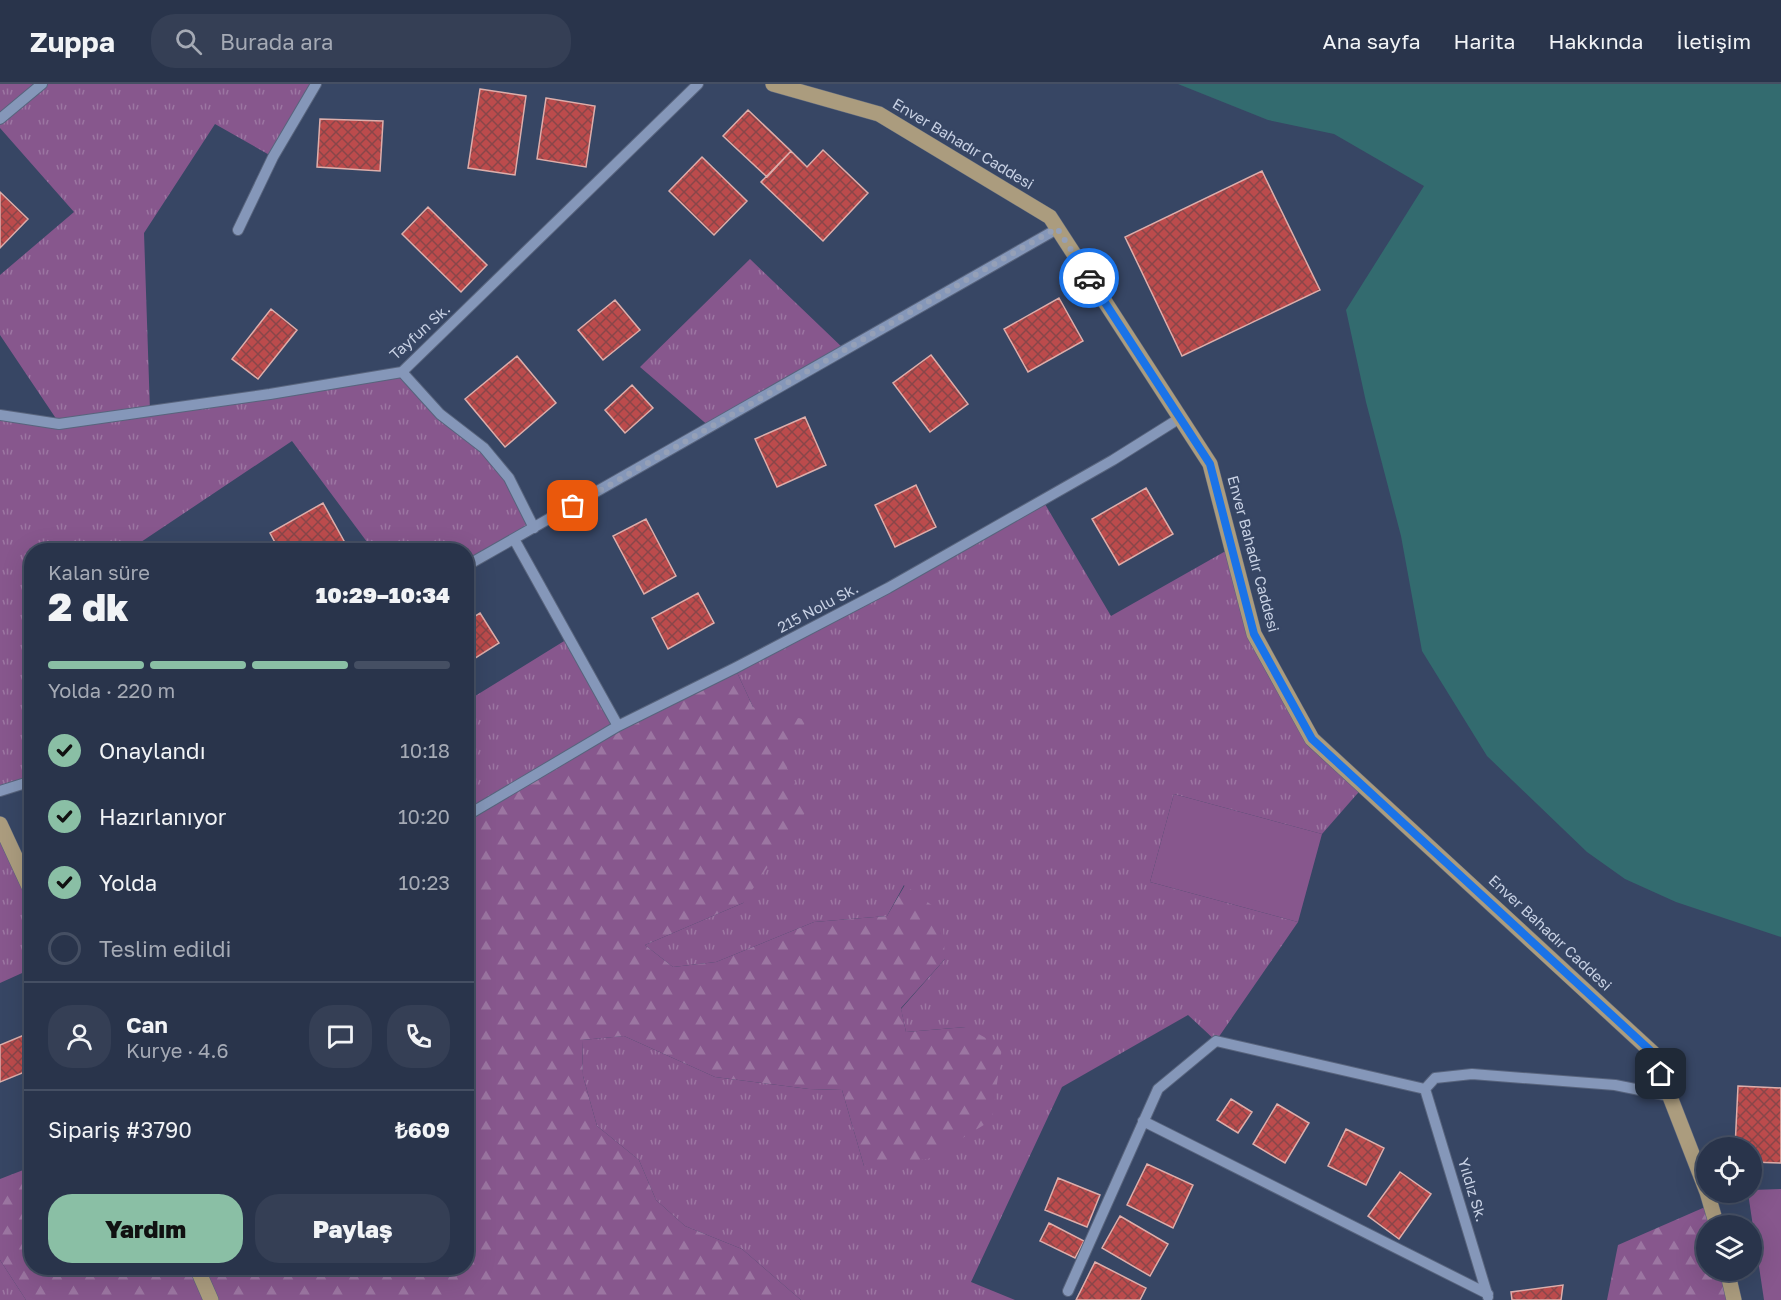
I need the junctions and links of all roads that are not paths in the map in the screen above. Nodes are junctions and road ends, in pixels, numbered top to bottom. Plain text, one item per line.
1 (42, 84) edge
2 (316, 84) edge
3 (698, 84) edge
4 (773, 84) edge
5 (0, 119) edge
6 (1057, 228) junction
7 (238, 230) dead end
8 (402, 372) junction
9 (0, 415) edge
10 (1180, 418) junction
11 (534, 528) junction
12 (514, 539) junction
13 (474, 562) edge
14 (618, 726) junction
15 (24, 784) edge
16 (0, 791) edge
17 (474, 811) edge
18 (0, 824) edge
19 (24, 876) edge
20 (1425, 1089) junction
21 (1670, 1096) junction
22 (1143, 1121) junction
23 (1696, 1163) edge
24 (200, 1275) edge
25 (1730, 1281) edge
26 (1068, 1291) dead end
27 (1488, 1297) edge
28 (211, 1300) edge
29 (1734, 1300) edge

1 - 5 street
2 - 7 street
3 - 8 street, Tayfun Sk.
4 - 6 main road, Enver Bahadır Caddesi
6 - 10 main road, Enver Bahadır Caddesi
6 - 11 street
8 - 9 street, Tayfun Sk.
8 - 11 street
10 - 14 street, 215 Nolu Sk.
10 - 21 main road, Enver Bahadır Caddesi
11 - 12 street
12 - 13 street
12 - 14 street
14 - 17 street, 215 Nolu Sk.
15 - 16 street
18 - 19 main road
20 - 21 street
20 - 22 street
20 - 27 street, Yıldız Sk.
21 - 23 main road, Enver Bahadır Caddesi
22 - 26 street
22 - 27 street
24 - 28 main road
25 - 29 main road

